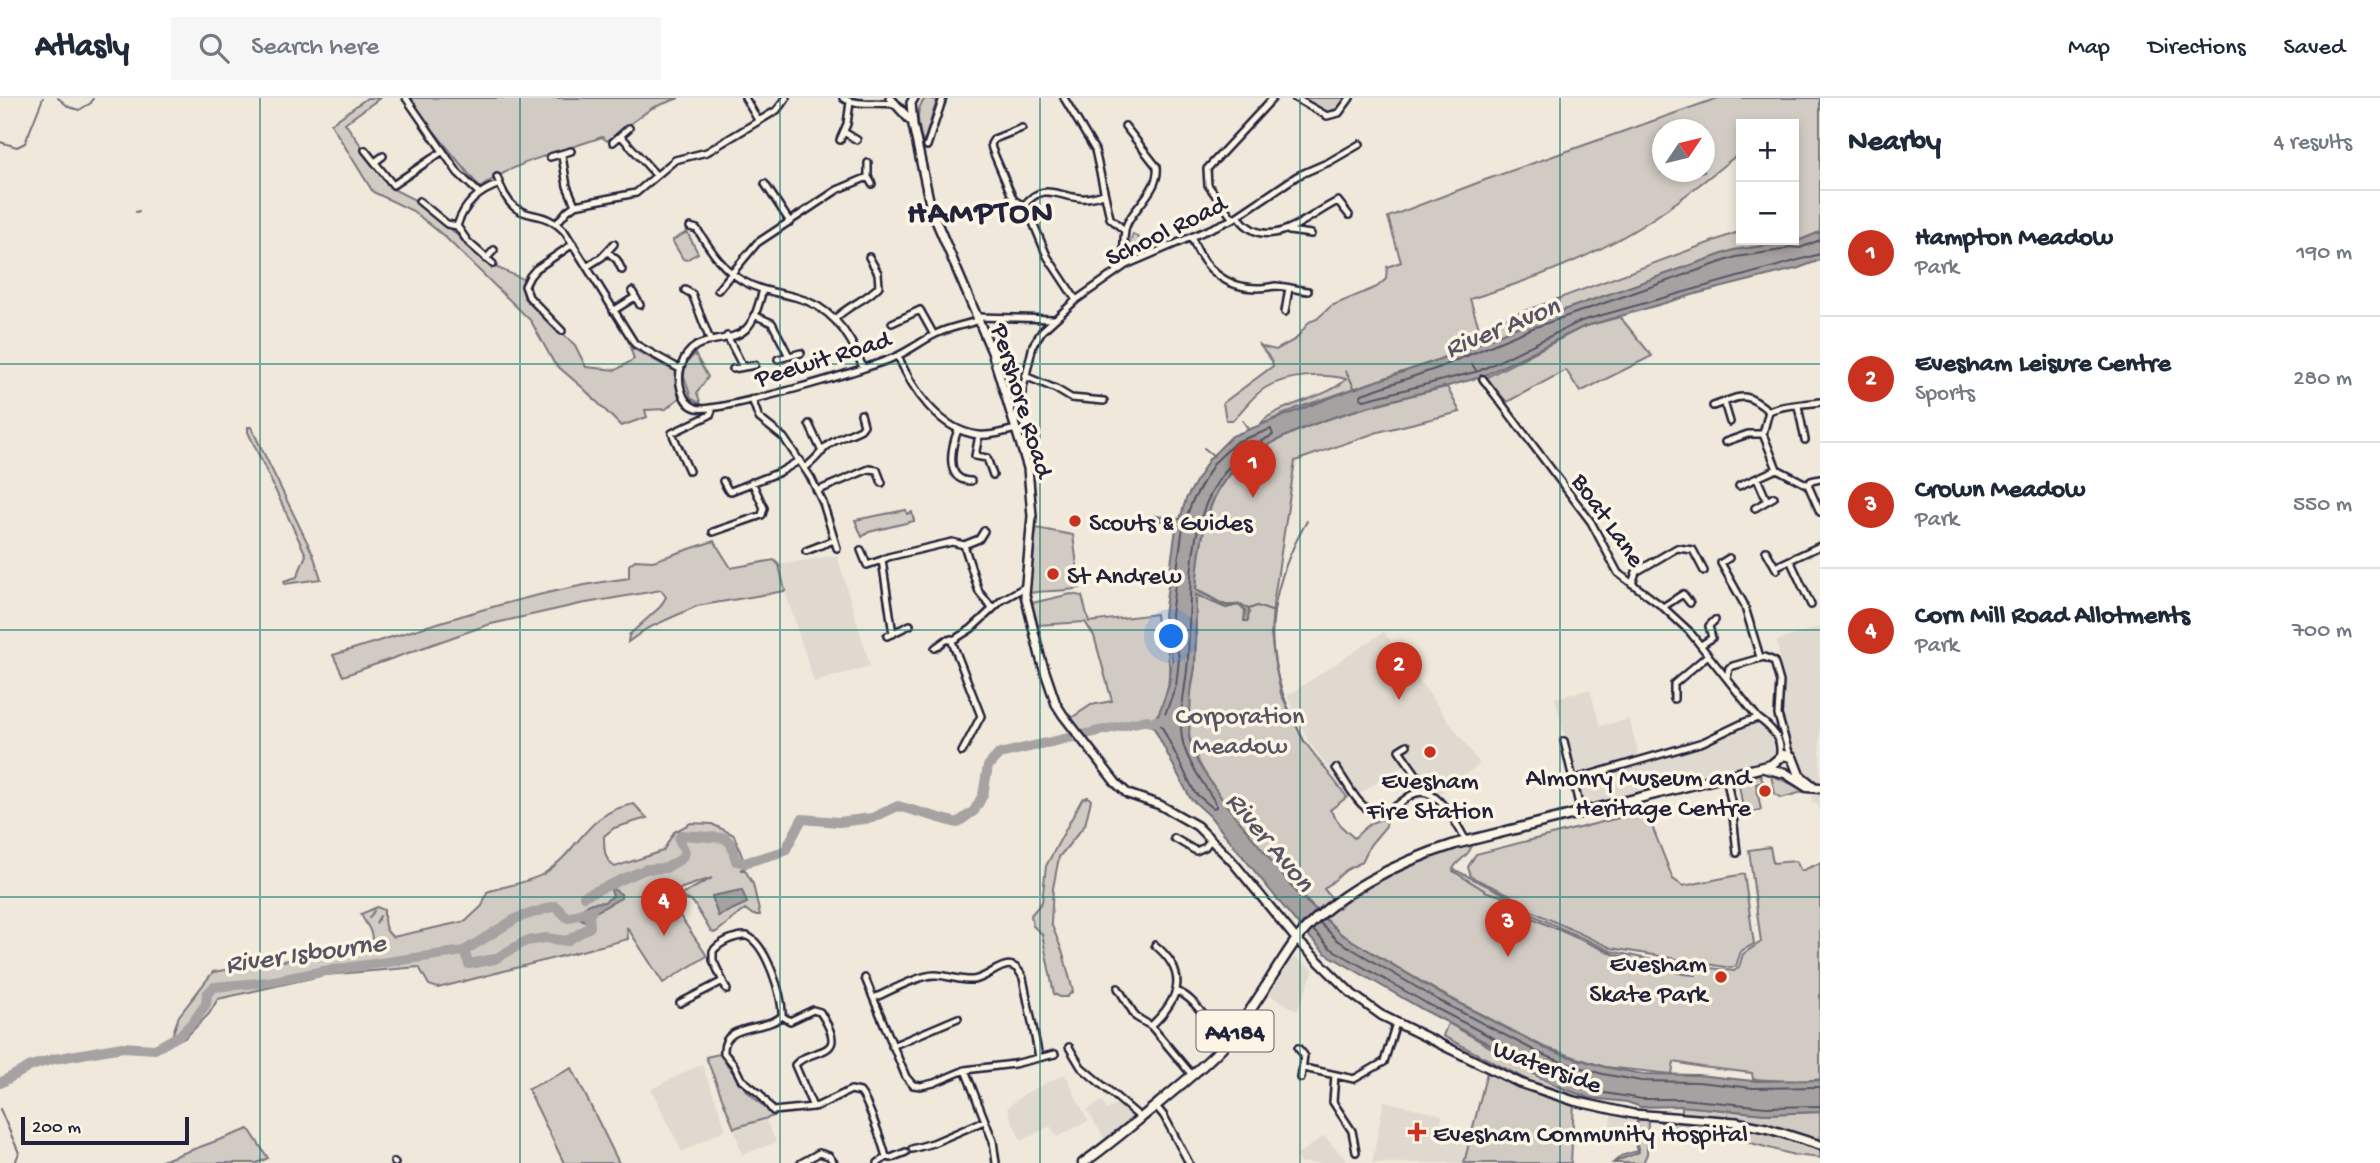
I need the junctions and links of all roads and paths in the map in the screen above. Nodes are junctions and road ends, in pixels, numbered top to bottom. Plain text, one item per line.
1 (406, 98) edge
2 (745, 98) edge
3 (786, 98) edge
4 (843, 98) edge
5 (943, 98) edge
6 (1064, 98) edge
7 (1273, 98) edge
8 (1295, 98) edge
9 (1350, 98) edge
10 (877, 99) edge
11 (914, 100) edge
12 (850, 102) junction
13 (894, 103) edge
14 (758, 120) junction
15 (913, 125) junction
16 (1125, 126) dead end
17 (629, 128) dead end
18 (1021, 128) dead end
19 (844, 132) junction
20 (621, 136) junction
21 (857, 139) dead end
22 (840, 140) dead end
23 (613, 142) dead end
24 (1360, 144) dead end
25 (927, 146) dead end
26 (365, 150) dead end
27 (443, 151) junction
28 (571, 151) dead end
29 (383, 156) dead end
30 (562, 156) junction
31 (550, 158) dead end
32 (375, 162) junction
33 (868, 163) dead end
34 (656, 175) junction
35 (497, 177) dead end
36 (868, 177) junction
37 (500, 184) junction
38 (765, 184) dead end
39 (872, 184) dead end
40 (479, 193) junction
41 (1104, 194) junction
42 (419, 201) dead end
43 (575, 205) junction
44 (1024, 205) junction
45 (1349, 215) dead end
46 (1236, 217) junction
47 (790, 222) junction
48 (556, 223) junction
49 (457, 226) junction
50 (690, 227) dead end
51 (1124, 230) junction
52 (1289, 230) junction
53 (1311, 234) dead end
54 (1192, 238) junction
55 (573, 244) junction
56 (614, 244) dead end
57 (494, 250) dead end
58 (608, 252) junction
59 (869, 257) dead end
60 (486, 259) junction
61 (493, 264) dead end
62 (1126, 265) junction
63 (588, 266) junction
64 (622, 270) dead end
65 (731, 273) junction
66 (1289, 288) junction
67 (700, 289) dead end
68 (685, 290) dead end
69 (718, 290) dead end
70 (764, 290) junction
71 (1308, 291) dead end
72 (692, 294) junction
73 (1076, 300) junction
74 (640, 305) dead end
75 (613, 311) junction
76 (1284, 312) dead end
77 (561, 313) dead end
78 (754, 316) junction
79 (978, 318) junction
80 (835, 319) junction
81 (1054, 319) junction
82 (553, 321) junction
83 (892, 323) dead end
84 (562, 331) dead end
85 (934, 335) junction
86 (727, 337) junction
87 (710, 340) junction
88 (801, 353) dead end
89 (789, 356) junction
90 (898, 356) junction
91 (778, 359) dead end
92 (755, 365) dead end
93 (743, 367) junction
94 (863, 368) junction
95 (680, 369) junction
96 (733, 369) dead end
97 (1025, 376) junction
98 (1483, 379) dead end
99 (1023, 388) junction
100 (1006, 395) junction
101 (752, 400) junction
102 (1104, 401) dead end
103 (1724, 402) junction
104 (1820, 402) edge
105 (1713, 406) dead end
106 (1798, 406) junction
107 (713, 408) junction
108 (1769, 411) junction
109 (861, 414) dead end
110 (1730, 422) dead end
111 (809, 424) dead end
112 (1016, 426) junction
113 (958, 430) junction
114 (1763, 434) junction
115 (979, 435) junction
116 (1804, 439) dead end
117 (1725, 442) dead end
118 (822, 452) junction
119 (800, 460) junction
120 (804, 468) junction
121 (1777, 469) junction
122 (689, 471) dead end
123 (993, 475) dead end
124 (1757, 478) junction
125 (1820, 479) edge
126 (723, 481) dead end
127 (971, 481) dead end
128 (752, 482) junction
129 (882, 483) dead end
130 (1808, 485) junction
131 (1739, 486) dead end
132 (817, 491) junction
133 (1774, 497) dead end
134 (1767, 500) junction
135 (1755, 508) dead end
136 (1820, 512) edge
137 (984, 531) dead end
138 (713, 532) dead end
139 (834, 540) junction
140 (964, 545) junction
141 (1820, 546) edge
142 (837, 548) dead end
143 (861, 550) dead end
144 (806, 551) dead end
145 (1766, 551) dead end
146 (1728, 558) dead end
147 (882, 559) junction
148 (1790, 560) junction
149 (867, 565) junction
150 (1704, 571) dead end
151 (870, 572) dead end
152 (1632, 584) junction
153 (1024, 587) junction
154 (1812, 601) dead end
155 (1690, 603) dead end
156 (1662, 607) junction
157 (992, 608) junction
158 (1715, 620) dead end
159 (910, 625) dead end
160 (951, 639) junction
161 (1701, 645) junction
162 (935, 648) dead end
163 (1708, 655) junction
164 (1760, 657) junction
165 (1719, 668) junction
166 (1729, 668) junction
167 (1727, 678) junction
168 (1674, 699) dead end
169 (1758, 718) junction
170 (1564, 741) dead end
171 (1407, 745) dead end
172 (962, 752) dead end
173 (1790, 756) junction
174 (1778, 759) junction
175 (1795, 765) junction
176 (1761, 767) junction
177 (1336, 768) dead end
178 (1783, 773) junction
179 (1726, 776) junction
180 (1572, 780) junction
181 (1817, 788) edge
182 (1428, 791) junction
183 (1581, 813) junction
184 (1174, 838) dead end
185 (1211, 839) junction
186 (1466, 841) junction
187 (1737, 853) dead end
188 (1298, 939) junction
189 (1155, 945) dead end
190 (865, 978) dead end
191 (723, 981) junction
192 (1118, 988) dead end
193 (727, 989) dead end
194 (1176, 991) junction
195 (874, 998) junction
196 (680, 1003) dead end
197 (782, 1016) junction
198 (958, 1018) dead end
199 (1396, 1023) junction
200 (1151, 1026) junction
201 (1217, 1030) dead end
202 (892, 1046) junction
203 (1069, 1048) dead end
204 (1298, 1048) dead end
205 (1055, 1054) dead end
206 (1039, 1057) junction
207 (1304, 1068) junction
208 (965, 1070) junction
209 (1192, 1075) junction
210 (1335, 1075) junction
211 (1301, 1078) dead end
212 (1155, 1105) junction
213 (813, 1107) junction
214 (1141, 1118) junction
215 (984, 1121) junction
216 (1820, 1145) edge
217 (1356, 1152) dead end
218 (882, 1160) edge
219 (800, 1163) edge
220 (834, 1163) edge
221 (996, 1163) edge
222 (1083, 1163) edge
223 (1189, 1163) edge

1 - 27 street
2 - 14 street
3 - 14 street
4 - 12 street
5 - 25 street
6 - 41 street
7 - 46 street
8 - 9 street
10 - 12 street
10 - 13 street
11 - 13 main road, Pershore Road
11 - 15 main road, Pershore Road
12 - 19 street
13 - 15 main road, Pershore Road
14 - 34 street
15 - 79 main road, Pershore Road
16 - 51 street
17 - 20 street
18 - 44 street
19 - 21 street
19 - 22 street
20 - 23 street
20 - 34 street
24 - 46 street, School Road
26 - 32 street
27 - 32 street
27 - 40 street
28 - 30 street
29 - 32 street
30 - 31 street
30 - 43 street
33 - 36 street
34 - 43 street
35 - 37 street
36 - 39 street
36 - 47 street
37 - 40 street
37 - 48 street
38 - 47 street
40 - 49 street
41 - 44 street
41 - 51 street
42 - 49 street
43 - 48 street
44 - 73 street
45 - 52 street
46 - 52 street
46 - 54 street, School Road
47 - 65 street
48 - 55 street
49 - 60 street
50 - 65 street
51 - 62 street
52 - 53 street
54 - 62 street, School Road
54 - 66 street
55 - 63 street
55 - 82 street
56 - 58 street
57 - 60 street
58 - 63 street
58 - 64 street
59 - 80 street
60 - 61 street
62 - 73 street, School Road
63 - 75 street
65 - 69 street
65 - 70 street
66 - 71 street
66 - 76 street
67 - 72 street
68 - 72 street
70 - 78 street
70 - 80 street
72 - 87 street
73 - 81 street, School Road
74 - 75 street
75 - 95 street
77 - 82 street
78 - 86 street
78 - 89 street
79 - 81 street, Peewit Road
79 - 85 street, Peewit Road
79 - 100 main road, Pershore Road
80 - 94 street
81 - 97 street, School Road
82 - 84 street
83 - 85 street
85 - 90 street, Peewit Road
86 - 87 street
86 - 93 street
87 - 95 street
88 - 89 street
89 - 91 street
90 - 94 street, Peewit Road
90 - 113 street
92 - 93 street
93 - 96 street
94 - 101 street, Peewit Road
95 - 107 street, Peewit Road
97 - 99 street, School Road
97 - 102 street
98 - 152 street, Boat Lane
99 - 100 street
99 - 112 street, School Road
100 - 112 main road, Pershore Road
101 - 107 street, Peewit Road
101 - 119 street
103 - 105 street
103 - 108 street
103 - 110 street
104 - 106 street
106 - 108 street
106 - 116 street
107 - 122 street, Peewit Road
108 - 114 street
109 - 118 street
111 - 118 street
112 - 115 street
112 - 153 main road, Pershore Road
113 - 115 street
113 - 127 street
114 - 117 street
114 - 121 street
115 - 123 street
118 - 120 street
119 - 120 street
119 - 128 street
120 - 132 street
121 - 124 street
121 - 130 street
124 - 131 street
124 - 134 street
125 - 130 street
126 - 128 street
128 - 138 street
129 - 132 street
130 - 136 street
132 - 139 street
133 - 134 street
134 - 135 street
137 - 140 street
139 - 142 street
139 - 144 street
140 - 147 street
140 - 157 street
141 - 148 street
143 - 149 street
145 - 148 street
146 - 164 street
147 - 149 street
147 - 159 street
148 - 154 street
149 - 151 street
150 - 152 street
152 - 156 street, Boat Lane
153 - 157 street
153 - 185 main road, Pershore Road
155 - 156 street
156 - 161 street, Boat Lane
157 - 160 street
158 - 161 street
160 - 162 street
160 - 172 street
161 - 163 street, Boat Lane
163 - 165 street, Boat Lane
163 - 168 street
164 - 166 street
164 - 173 street
165 - 166 street
165 - 167 street, Boat Lane
166 - 167 street
167 - 169 street, Boat Lane
169 - 174 street, Boat Lane
169 - 180 street
170 - 180 street
171 - 182 street
173 - 174 main road
173 - 175 main road
174 - 176 main road
174 - 178 main road
175 - 178 main road
175 - 181 main road
176 - 178 main road
176 - 179 main road
177 - 182 street
178 - 181 main road
179 - 183 main road
179 - 187 street
180 - 183 street
182 - 186 street
183 - 186 main road
184 - 185 street
185 - 188 main road
186 - 188 main road
188 - 199 main road, Waterside
188 - 209 main road, A4184
189 - 194 street
190 - 195 street
191 - 193 street
191 - 196 street
191 - 197 street
192 - 200 street
194 - 200 street
194 - 201 street
195 - 202 street
195 - 206 street
197 - 213 street
197 - 213 street
198 - 202 street
199 - 210 street
199 - 216 main road, Waterside
200 - 209 street
202 - 208 street
203 - 214 street
204 - 207 street
205 - 206 street
206 - 208 street
207 - 210 street
207 - 211 street
208 - 215 street
209 - 212 main road, A4184
210 - 217 street
212 - 214 main road, A4184
212 - 223 street
213 - 218 street
214 - 222 main road, A4184
215 - 218 street
215 - 221 street
219 - 220 street

